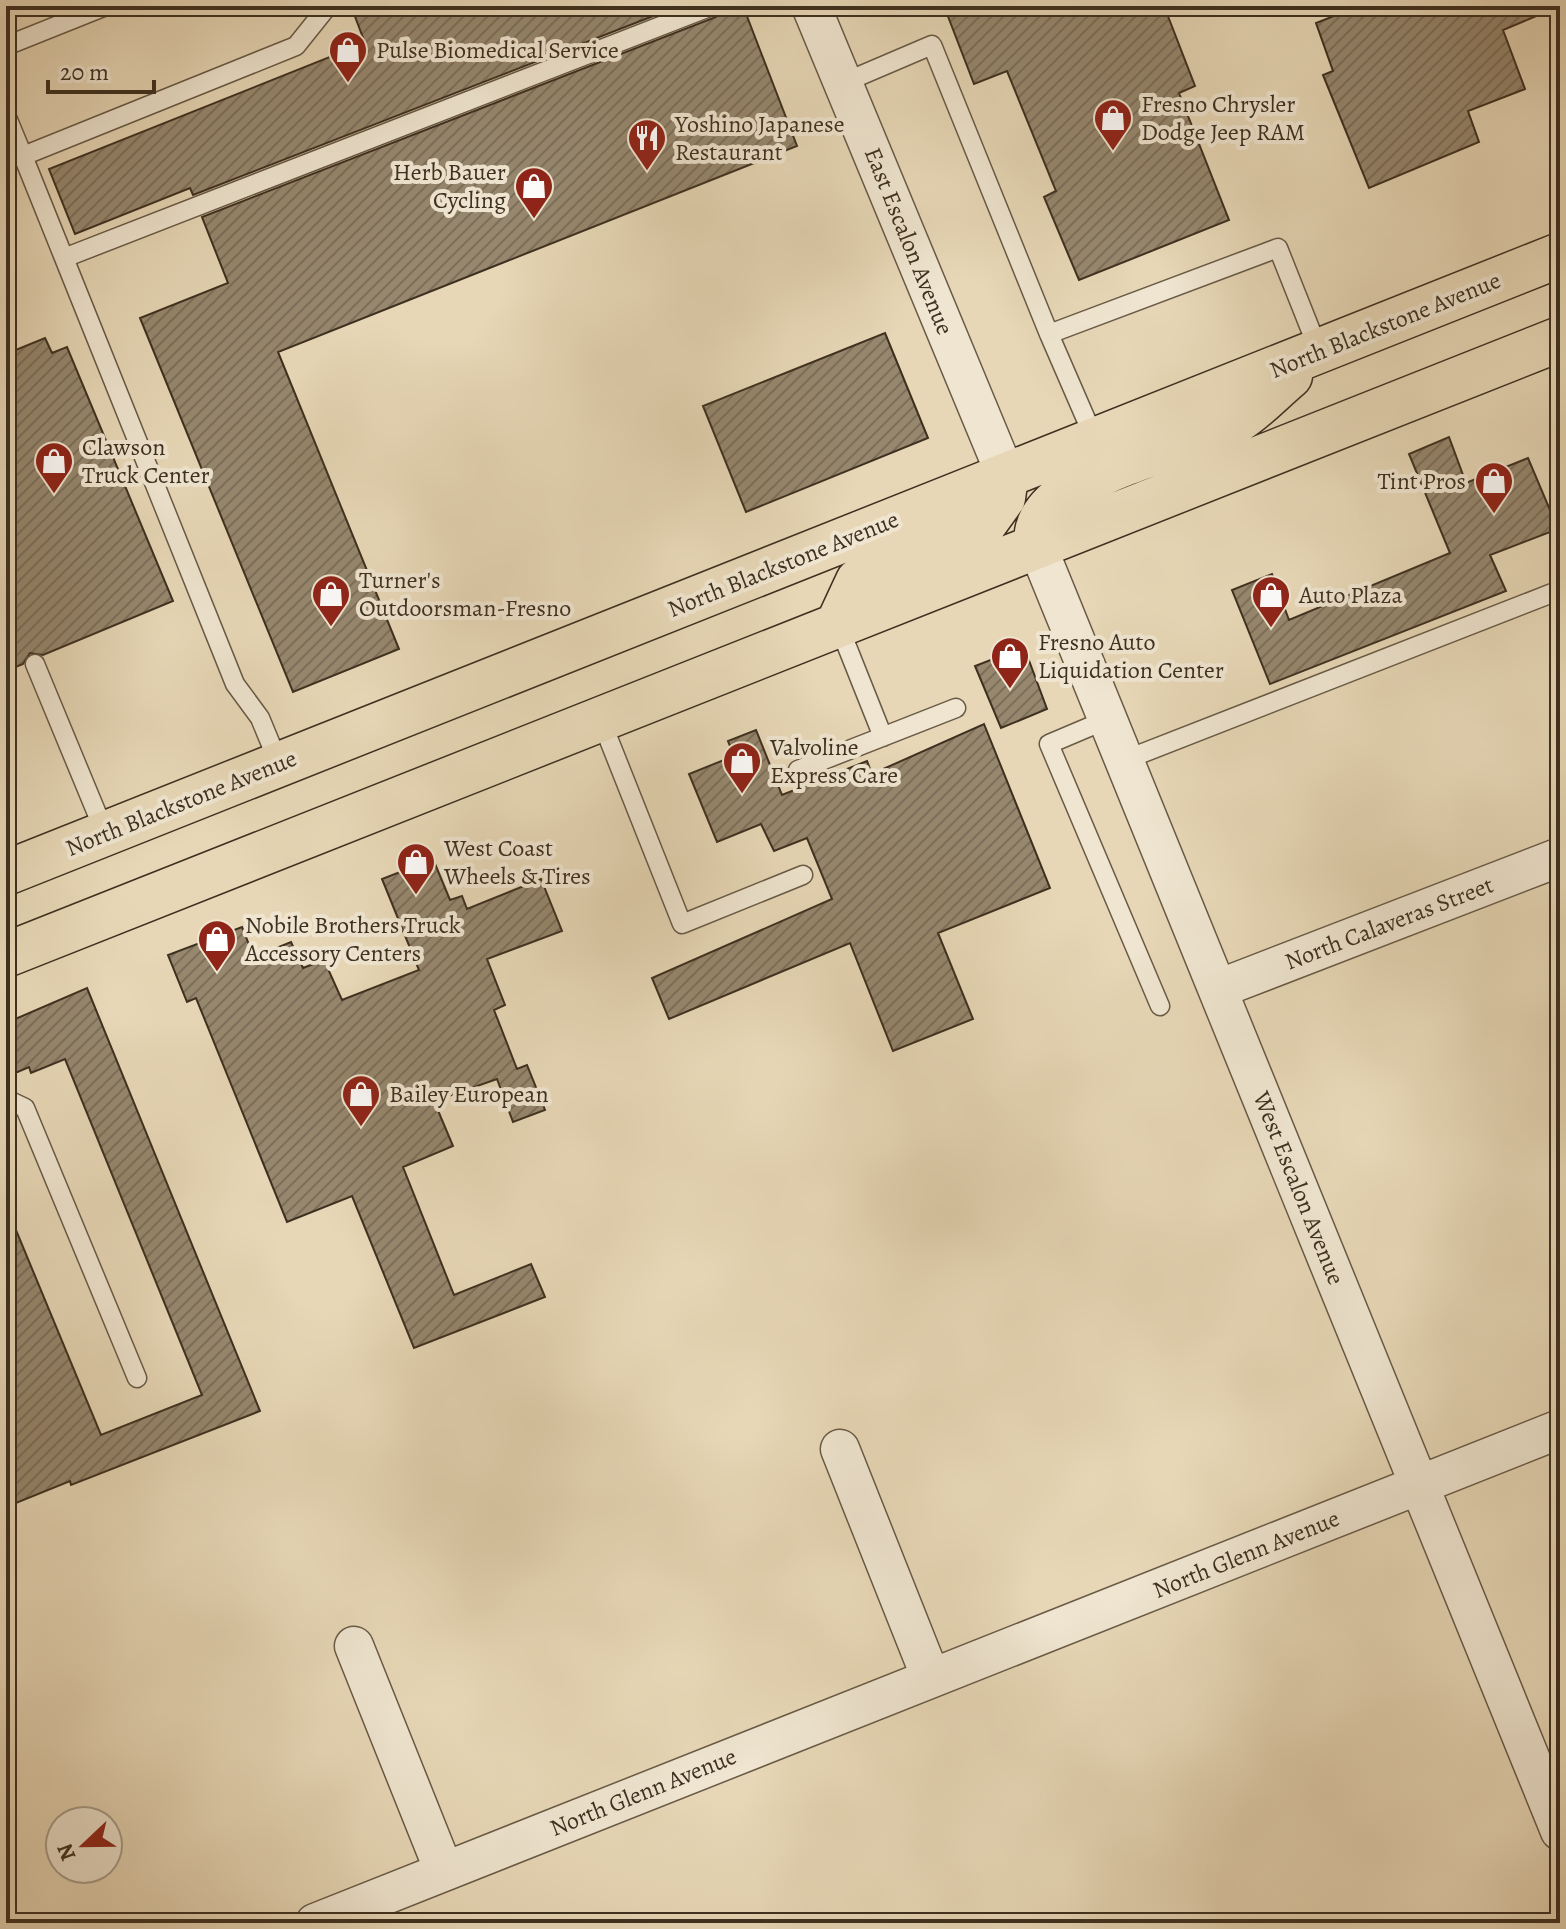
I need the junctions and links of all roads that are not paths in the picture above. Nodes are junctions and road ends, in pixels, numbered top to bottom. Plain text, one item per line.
1 (106, 6) edge
2 (328, 6) edge
3 (712, 6) edge
4 (811, 6) edge
5 (6, 46) edge
6 (843, 83) junction
7 (6, 115) edge
8 (23, 156) junction
9 (1560, 255) edge
10 (64, 258) junction
11 (1049, 334) junction
12 (1560, 339) edge
13 (1319, 351) junction
14 (1095, 440) junction
15 (1006, 476) junction
16 (1037, 546) junction
17 (1560, 590) edge
18 (838, 624) junction
19 (35, 664) dead end
20 (956, 708) dead end
21 (600, 717) junction
22 (1108, 719) junction
23 (883, 737) junction
24 (1125, 760) junction
25 (279, 764) junction
26 (798, 770) dead end
27 (105, 833) junction
28 (1560, 857) edge
29 (6, 873) edge
30 (803, 875) dead end
31 (6, 955) edge
32 (1218, 989) junction
33 (1160, 1006) dead end
34 (6, 1099) edge
35 (137, 1378) dead end
36 (1560, 1429) edge
37 (840, 1449) dead end
38 (1419, 1485) junction
39 (354, 1646) dead end
40 (931, 1678) junction
41 (1560, 1831) edge
42 (444, 1871) junction
43 (315, 1923) edge

1 - 5 lane
2 - 8 lane
3 - 10 lane
4 - 6 street, East Escalon Avenue
6 - 11 lane
6 - 15 street, East Escalon Avenue
7 - 8 lane
8 - 10 lane
9 - 13 main road, North Blackstone Avenue
10 - 25 lane
11 - 13 lane
11 - 14 lane
12 - 16 main road
13 - 14 main road, North Blackstone Avenue
13 - 16 main road
14 - 15 main road, North Blackstone Avenue
15 - 18 main road
15 - 25 main road, North Blackstone Avenue
16 - 18 main road
16 - 22 street, West Escalon Avenue
17 - 24 lane
18 - 21 main road
18 - 23 lane
19 - 27 lane
20 - 23 lane
21 - 30 lane
21 - 31 main road
22 - 24 street, West Escalon Avenue
22 - 33 lane
23 - 26 lane
24 - 32 street, West Escalon Avenue
25 - 27 main road, North Blackstone Avenue
27 - 29 main road, North Blackstone Avenue
28 - 32 street, North Calaveras Street
32 - 38 street, West Escalon Avenue
34 - 35 lane
36 - 38 street, North Glenn Avenue
37 - 40 street
38 - 40 street, North Glenn Avenue
38 - 41 street, West Escalon Avenue
39 - 42 street
40 - 42 street, North Glenn Avenue
42 - 43 street, North Glenn Avenue

